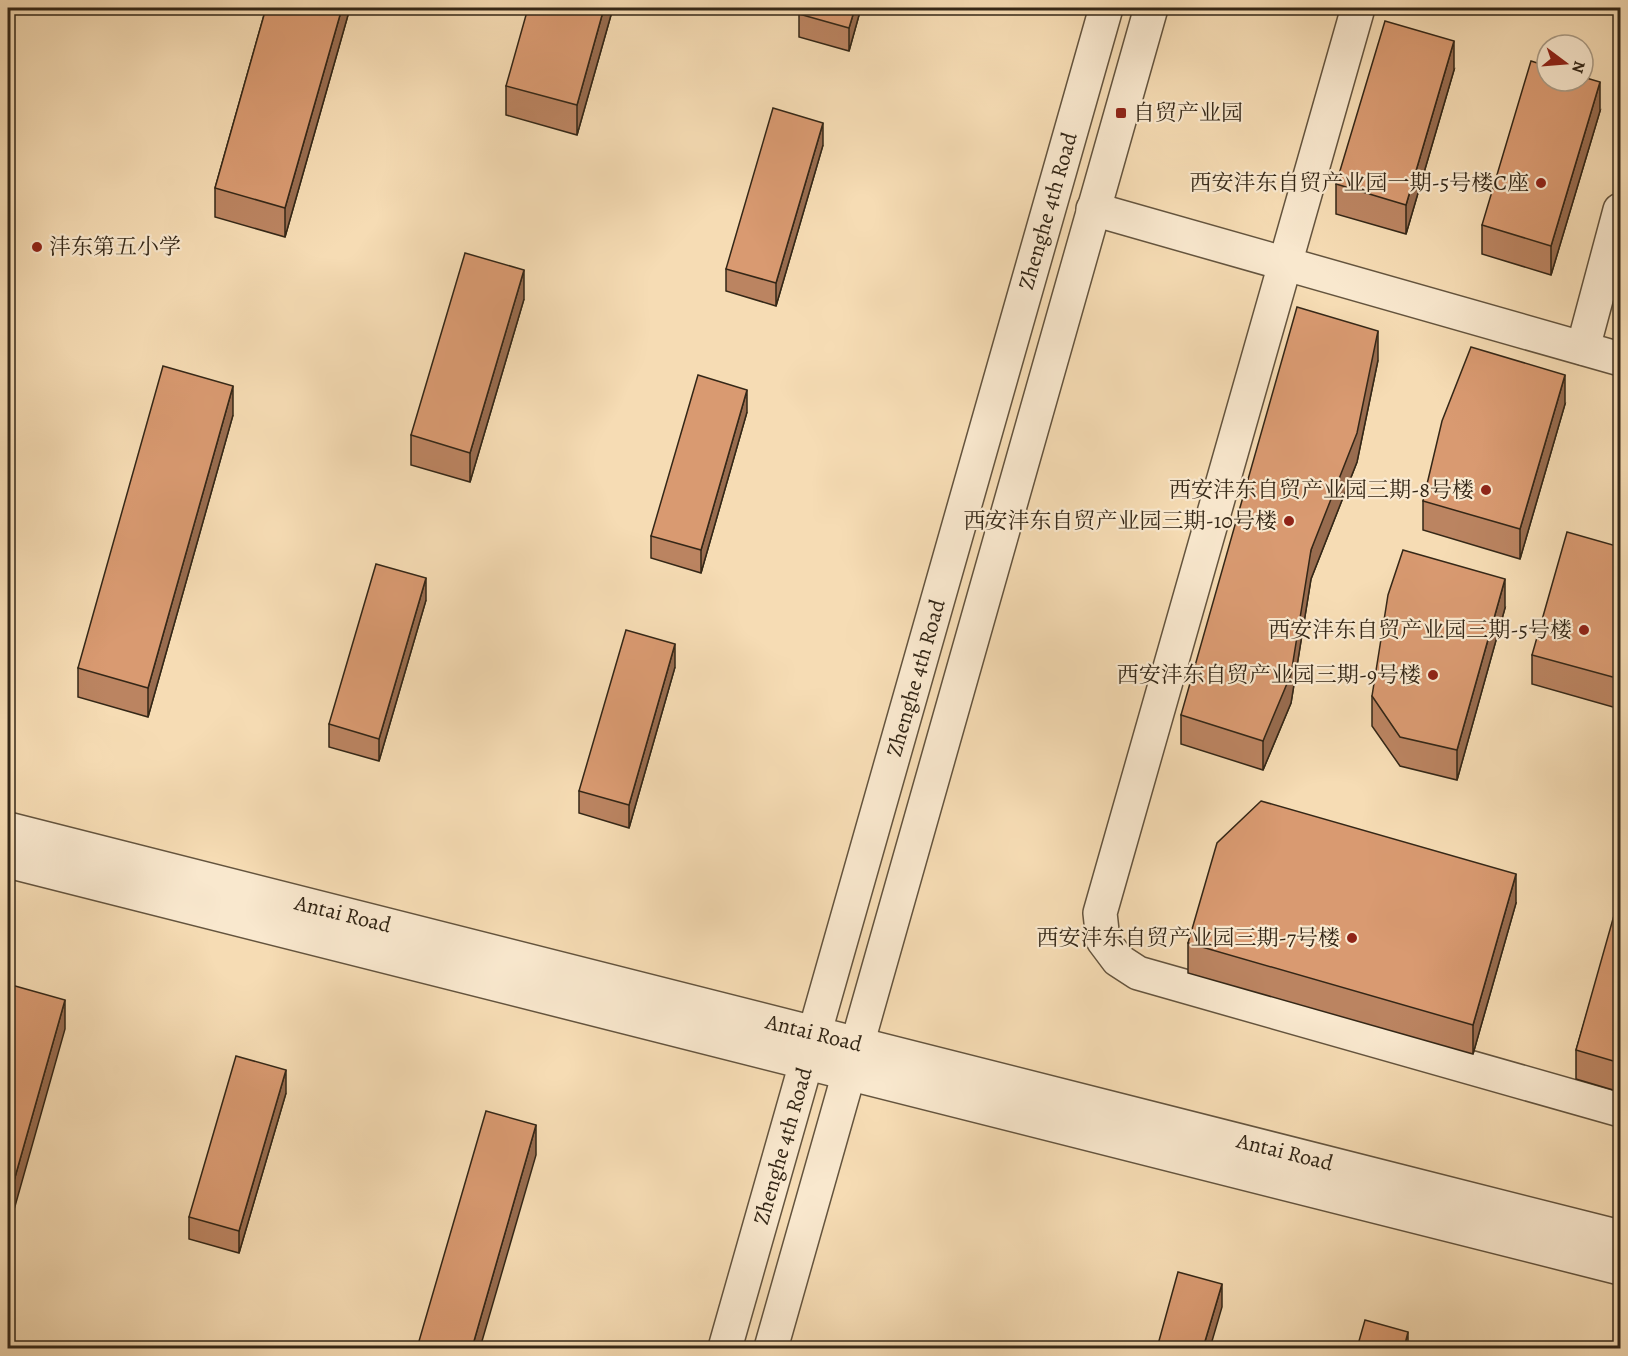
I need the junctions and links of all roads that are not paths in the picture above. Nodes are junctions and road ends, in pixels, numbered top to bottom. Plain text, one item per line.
1 (1106, 8) edge
2 (1150, 8) edge
3 (1358, 8) edge
4 (1093, 209) junction
5 (1620, 210) edge
6 (1284, 263) junction
7 (1583, 348) junction
8 (1620, 359) edge
9 (8, 829) edge
10 (8, 861) edge
11 (811, 1048) junction
12 (853, 1058) junction
13 (1620, 1110) edge
14 (1620, 1237) edge
15 (1620, 1268) edge
16 (725, 1348) edge
17 (771, 1348) edge

1 - 11 street, Zhenghe 4th Road
2 - 4 street, Zhenghe 4th Road
3 - 6 street
4 - 6 street
4 - 12 street, Zhenghe 4th Road
5 - 7 street
6 - 7 street
6 - 13 street
7 - 8 street
9 - 11 street, Antai Road
10 - 11 street, Antai Road
11 - 12 street, Antai Road
11 - 16 street, Zhenghe 4th Road
12 - 14 street, Antai Road
12 - 15 street, Antai Road
12 - 17 street, Zhenghe 4th Road

